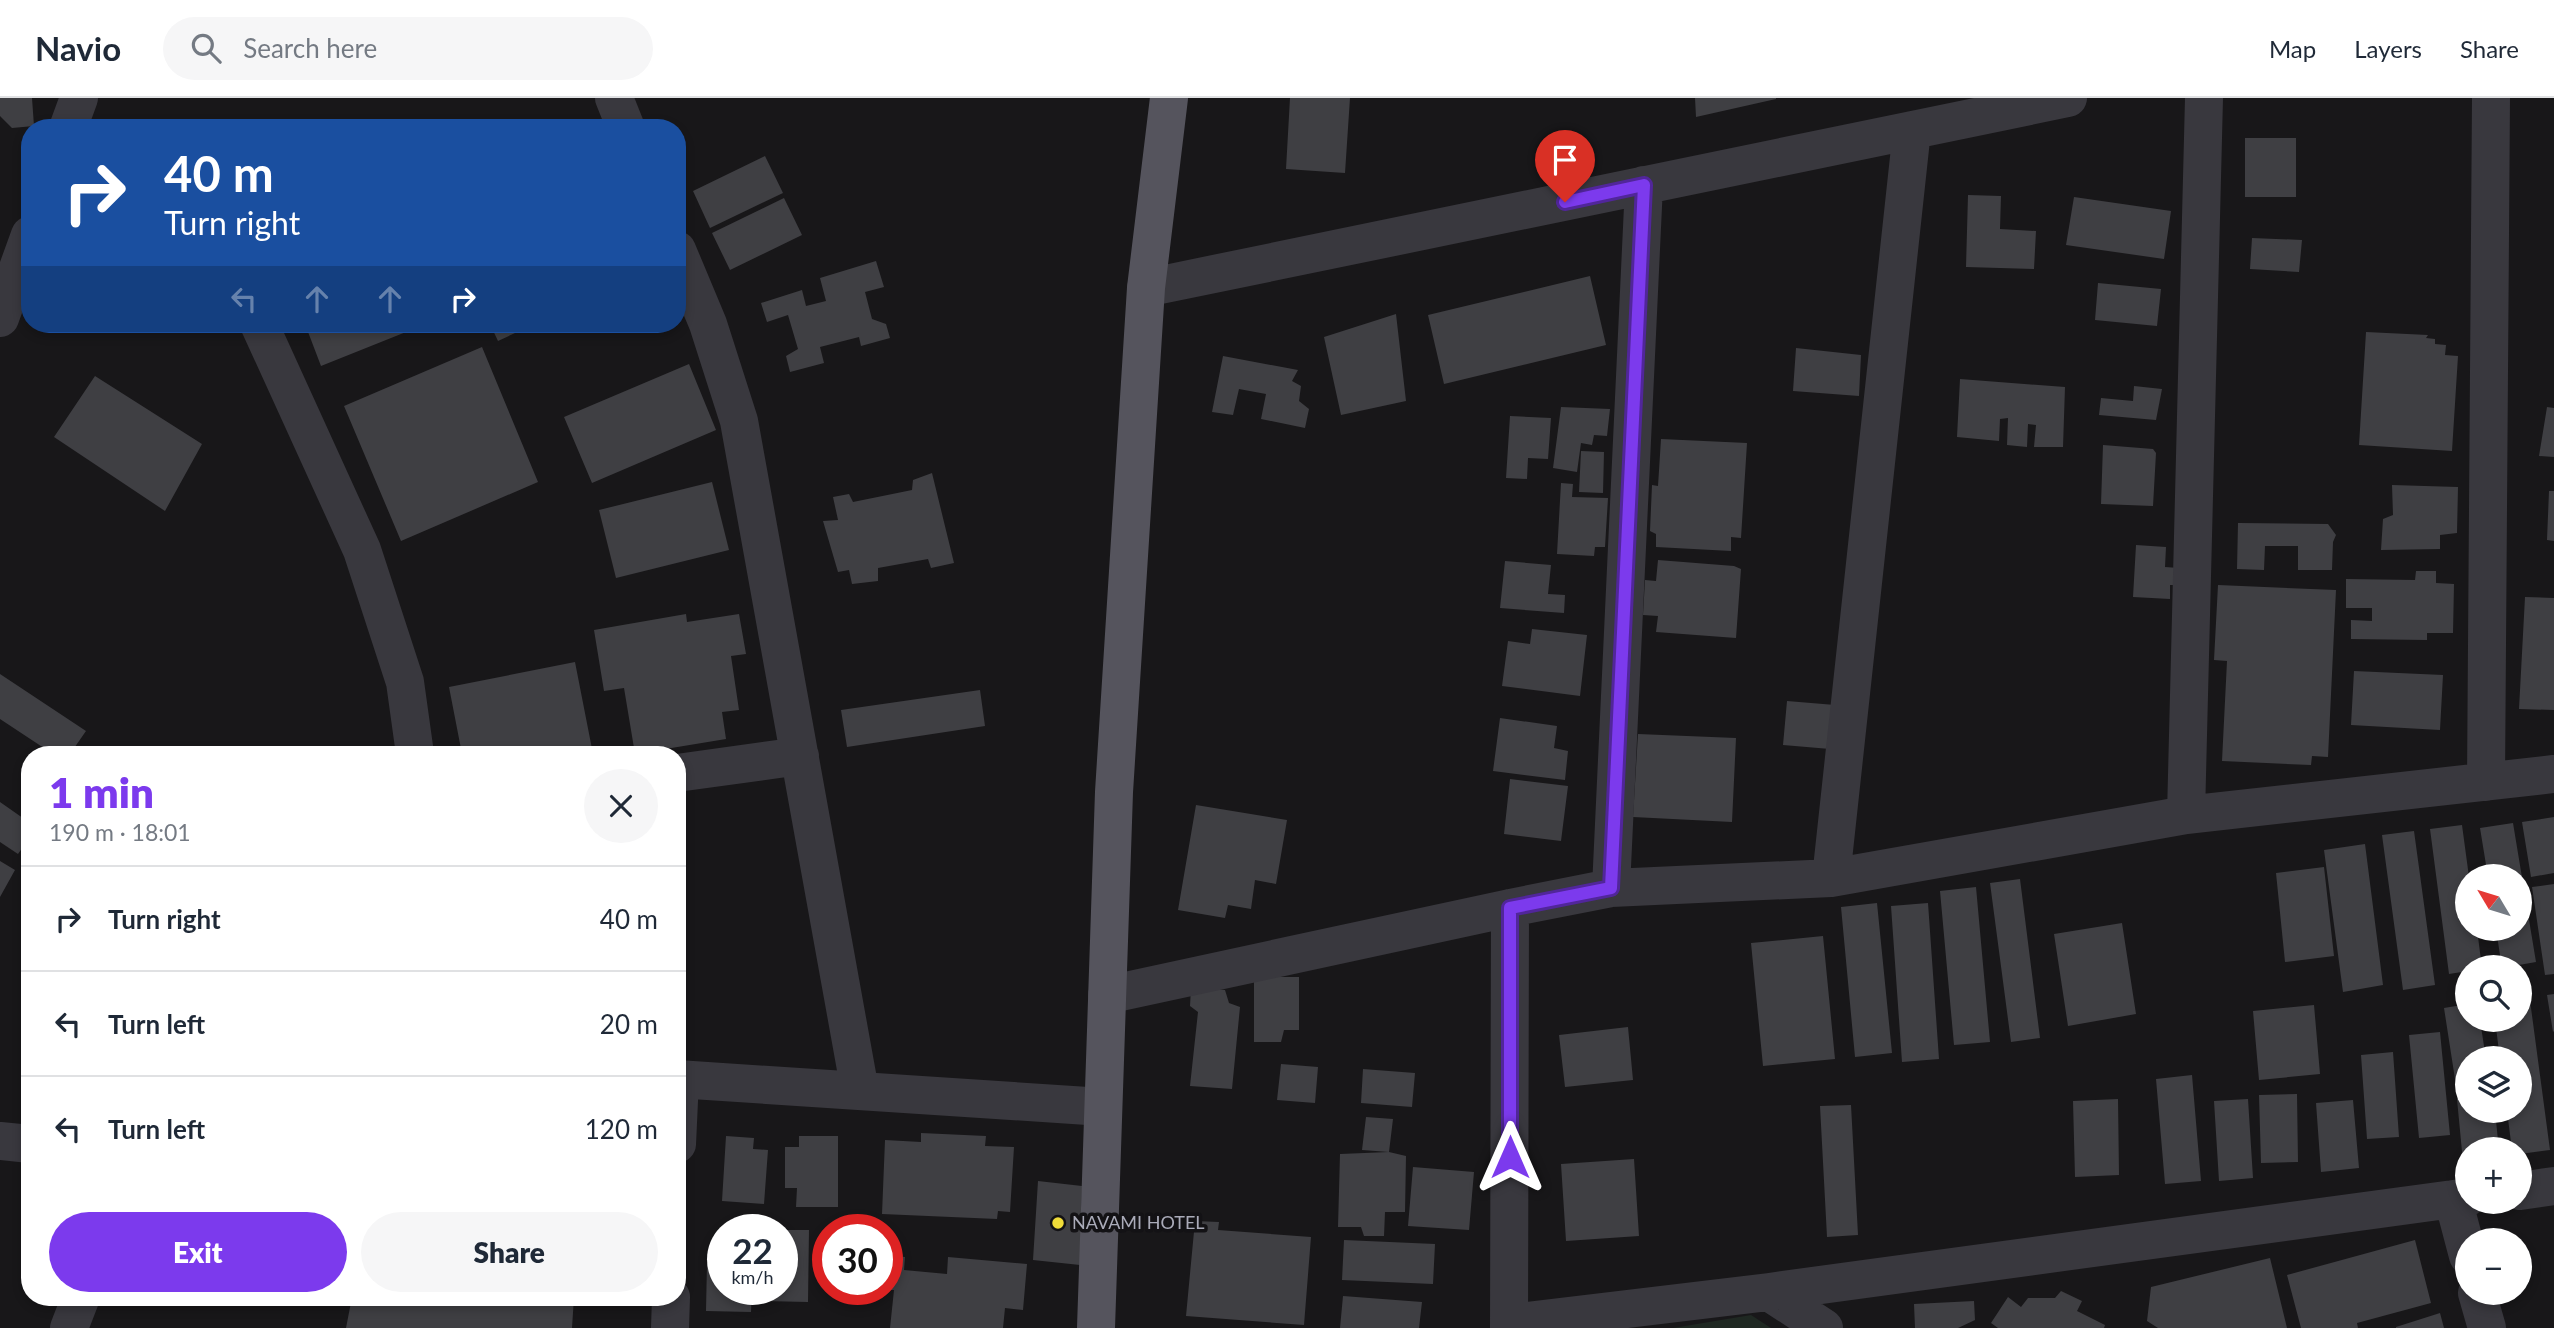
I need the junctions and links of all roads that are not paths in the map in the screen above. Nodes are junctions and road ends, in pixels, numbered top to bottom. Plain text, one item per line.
1 (79, 98) edge
2 (614, 98) edge
3 (1170, 98) edge
4 (2068, 98) edge
5 (2204, 98) edge
6 (2491, 98) edge
7 (71, 119) edge
8 (622, 119) edge
9 (1912, 130) junction
10 (1644, 185) junction
11 (21, 260) edge
12 (686, 271) edge
13 (1146, 288) junction
14 (0, 318) edge
15 (263, 333) edge
16 (414, 746) edge
17 (800, 756) junction
18 (686, 772) edge
19 (2554, 774) edge
20 (2486, 782) junction
21 (2186, 815) junction
22 (1831, 878) junction
23 (1611, 888) junction
24 (1510, 908) junction
25 (1107, 995) junction
26 (686, 1079) edge
27 (860, 1091) junction
28 (1103, 1107) junction
29 (0, 1141) edge
30 (21, 1143) edge
31 (2554, 1186) edge
32 (2532, 1189) edge
33 (2455, 1199) edge
34 (1769, 1292) junction
35 (2480, 1305) edge
36 (78, 1306) edge
37 (671, 1306) edge
38 (1509, 1326) edge
39 (69, 1328) edge
40 (670, 1328) edge
41 (1096, 1328) edge
42 (1824, 1328) edge
43 (2487, 1328) edge

1 - 7 street
2 - 8 street
3 - 13 main road
4 - 9 street
5 - 21 street
6 - 20 street
9 - 10 street
9 - 22 street
10 - 13 street
10 - 23 street
11 - 14 street
12 - 17 street
13 - 25 main road
15 - 16 street
17 - 18 street
17 - 27 street
19 - 20 street
20 - 21 street
21 - 22 street
22 - 23 street
23 - 24 street
24 - 25 street
24 - 38 street
25 - 28 main road
26 - 27 street
27 - 28 street
28 - 41 main road
29 - 30 street
31 - 32 street
33 - 34 street
34 - 38 street
34 - 42 street
35 - 43 street
36 - 39 street
37 - 40 street

